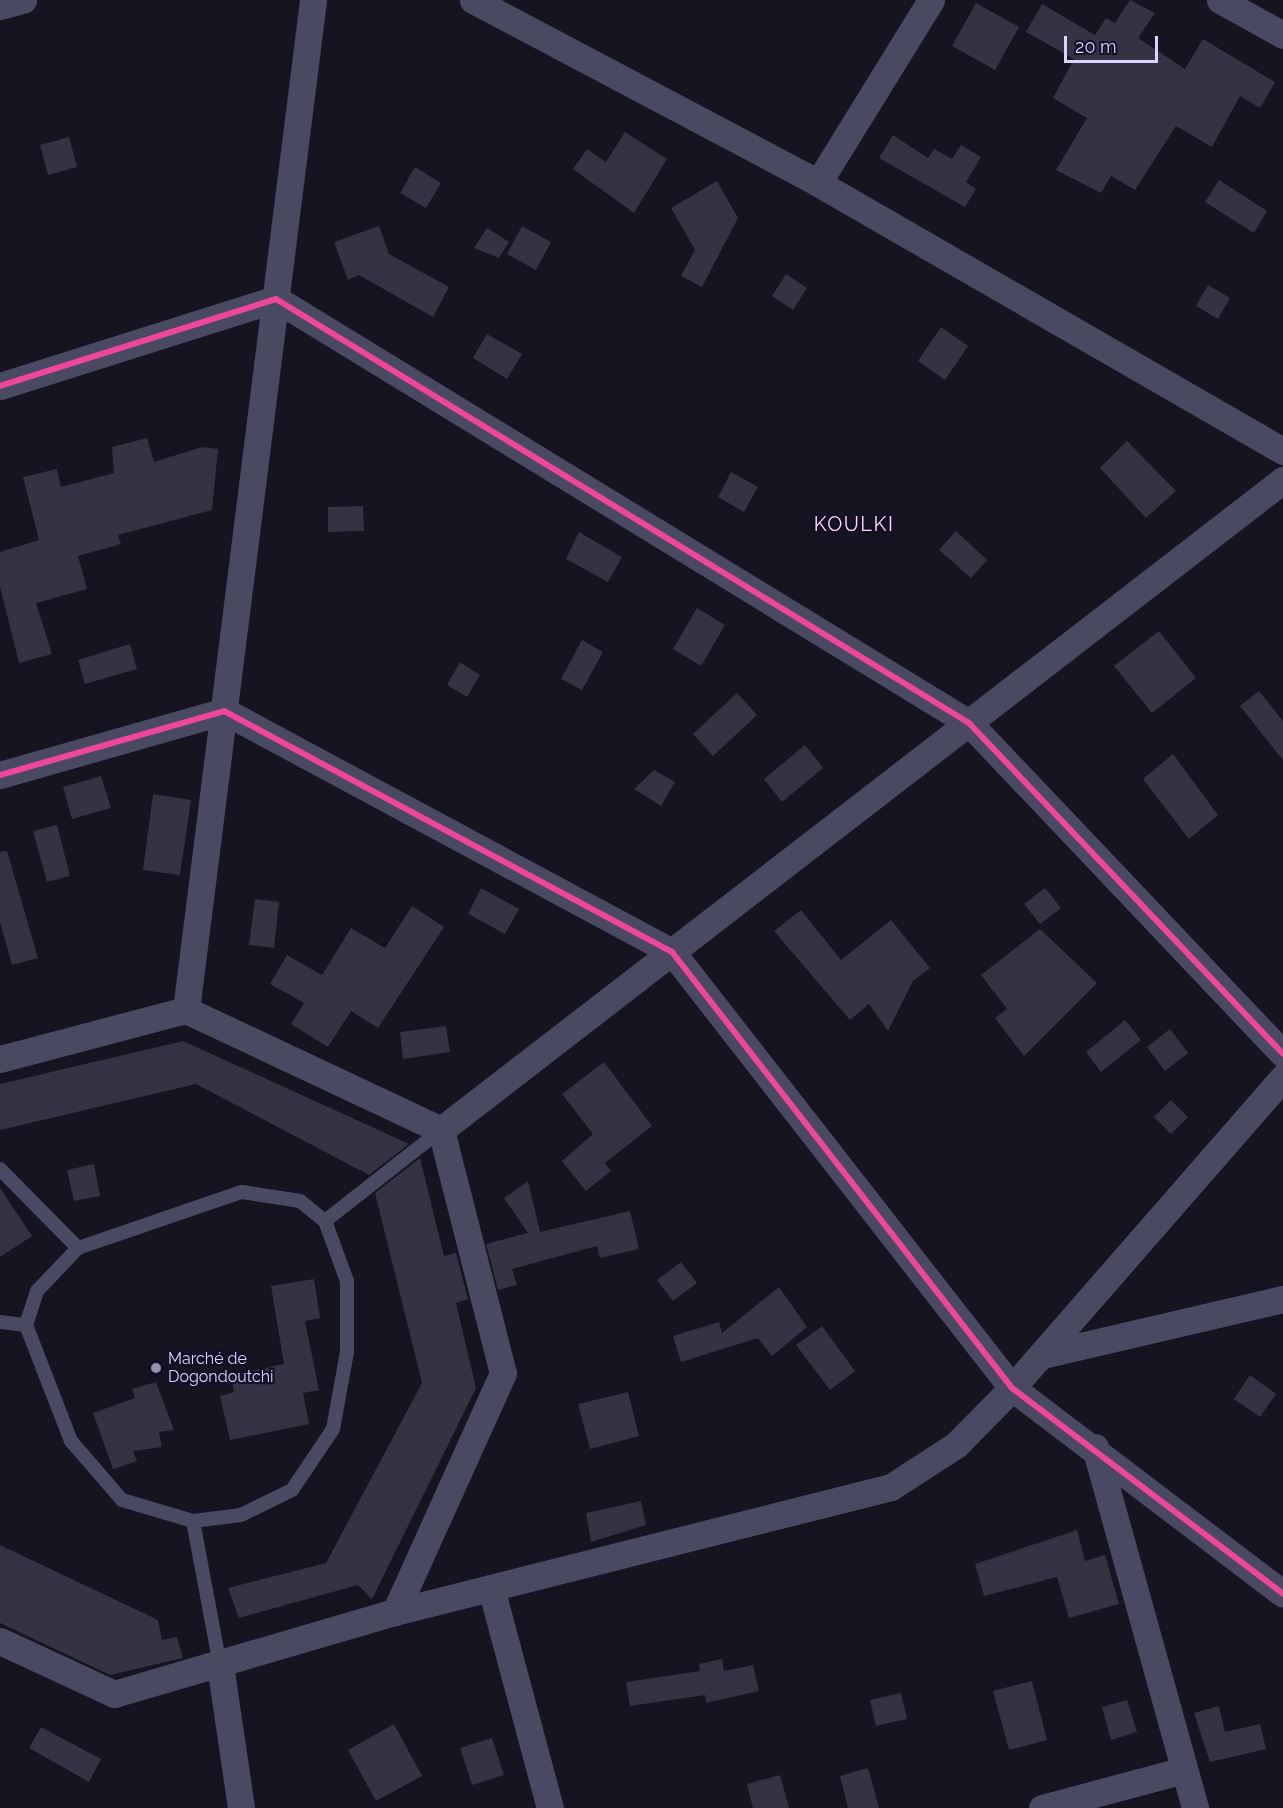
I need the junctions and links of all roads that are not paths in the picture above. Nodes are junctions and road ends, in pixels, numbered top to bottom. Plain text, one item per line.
1 (23, 0) edge
2 (314, 0) edge
3 (473, 0) edge
4 (931, 0) edge
5 (1220, 0) edge
6 (0, 6) edge
7 (1283, 35) edge
8 (818, 183) junction
9 (276, 299) junction
10 (0, 386) edge
11 (1283, 451) edge
12 (1283, 480) edge
13 (224, 711) junction
14 (969, 723) junction
15 (0, 775) edge
16 (672, 952) junction
17 (186, 1010) junction
18 (1283, 1054) edge
19 (0, 1059) edge
20 (1283, 1077) edge
21 (441, 1130) junction
22 (0, 1169) edge
23 (325, 1221) junction
24 (78, 1248) junction
25 (1283, 1299) edge
26 (0, 1322) edge
27 (26, 1324) junction
28 (1042, 1356) junction
29 (1012, 1388) junction
30 (1095, 1447) junction
31 (193, 1521) junction
32 (491, 1588) junction
33 (1283, 1594) edge
34 (395, 1612) junction
35 (0, 1641) edge
36 (220, 1665) junction
37 (1184, 1770) junction
38 (241, 1808) edge
39 (550, 1808) edge
40 (1042, 1808) edge
41 (1195, 1808) edge

1 - 6 street
2 - 9 street
3 - 8 street
4 - 8 street
5 - 7 street
8 - 11 street
9 - 10 street
9 - 13 street
9 - 14 street
12 - 14 street
13 - 15 street
13 - 16 street
13 - 17 street
14 - 16 street
14 - 18 street
16 - 21 street
16 - 29 street
17 - 19 street
17 - 21 street
20 - 28 street
21 - 23 lane
21 - 34 street
22 - 24 lane
23 - 24 lane
23 - 31 lane
24 - 27 lane
25 - 28 street
26 - 27 lane
27 - 31 lane
28 - 29 street
29 - 30 street
29 - 32 street
30 - 33 street
30 - 37 street
31 - 36 lane
32 - 34 street
32 - 39 street
34 - 36 street
35 - 36 street
36 - 38 street
37 - 40 street
37 - 41 street

